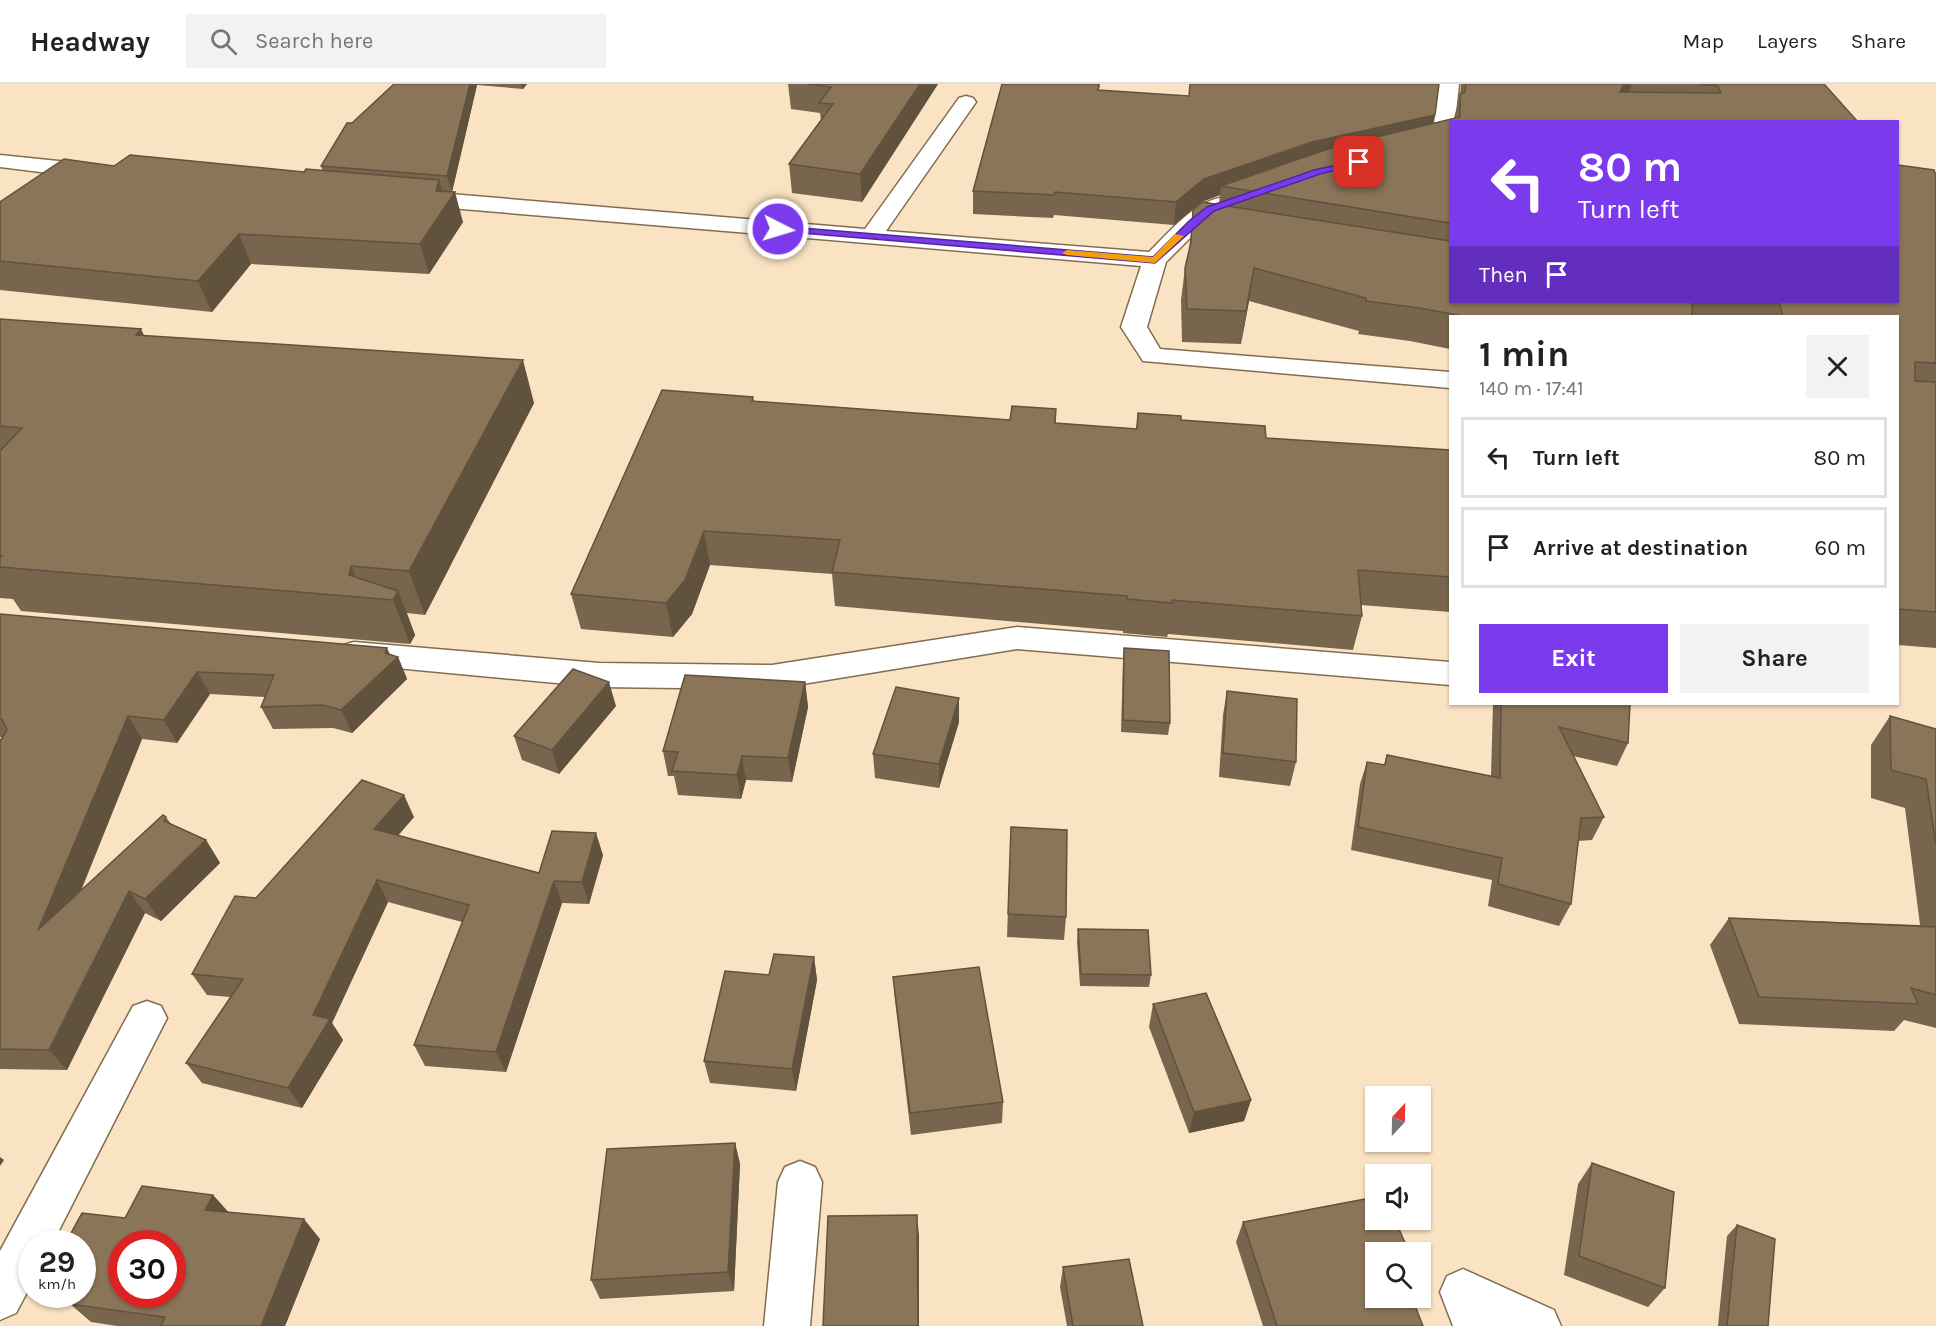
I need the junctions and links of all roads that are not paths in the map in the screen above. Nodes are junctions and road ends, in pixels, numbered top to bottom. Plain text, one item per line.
1 (1448, 90) edge
2 (1423, 94) edge
3 (966, 102) dead end
4 (1446, 143) edge
5 (1396, 153) edge
6 (0, 161) edge
7 (115, 173) edge
8 (1253, 194) edge
9 (387, 196) edge
10 (1192, 223) junction
11 (1227, 229) edge
12 (871, 236) junction
13 (1155, 260) junction
14 (1449, 380) edge
15 (329, 651) edge
16 (1449, 674) edge
17 (147, 1018) dead end
18 (800, 1182) dead end
19 (0, 1297) edge
20 (787, 1326) edge
21 (1476, 1326) edge
22 (1538, 1326) edge

1 - 2 street
1 - 4 street
3 - 12 street
4 - 5 street
6 - 7 street
8 - 10 street
9 - 12 street
10 - 11 street
10 - 13 street
12 - 13 street
13 - 14 street
15 - 16 street
17 - 19 street
18 - 20 street
21 - 22 street

